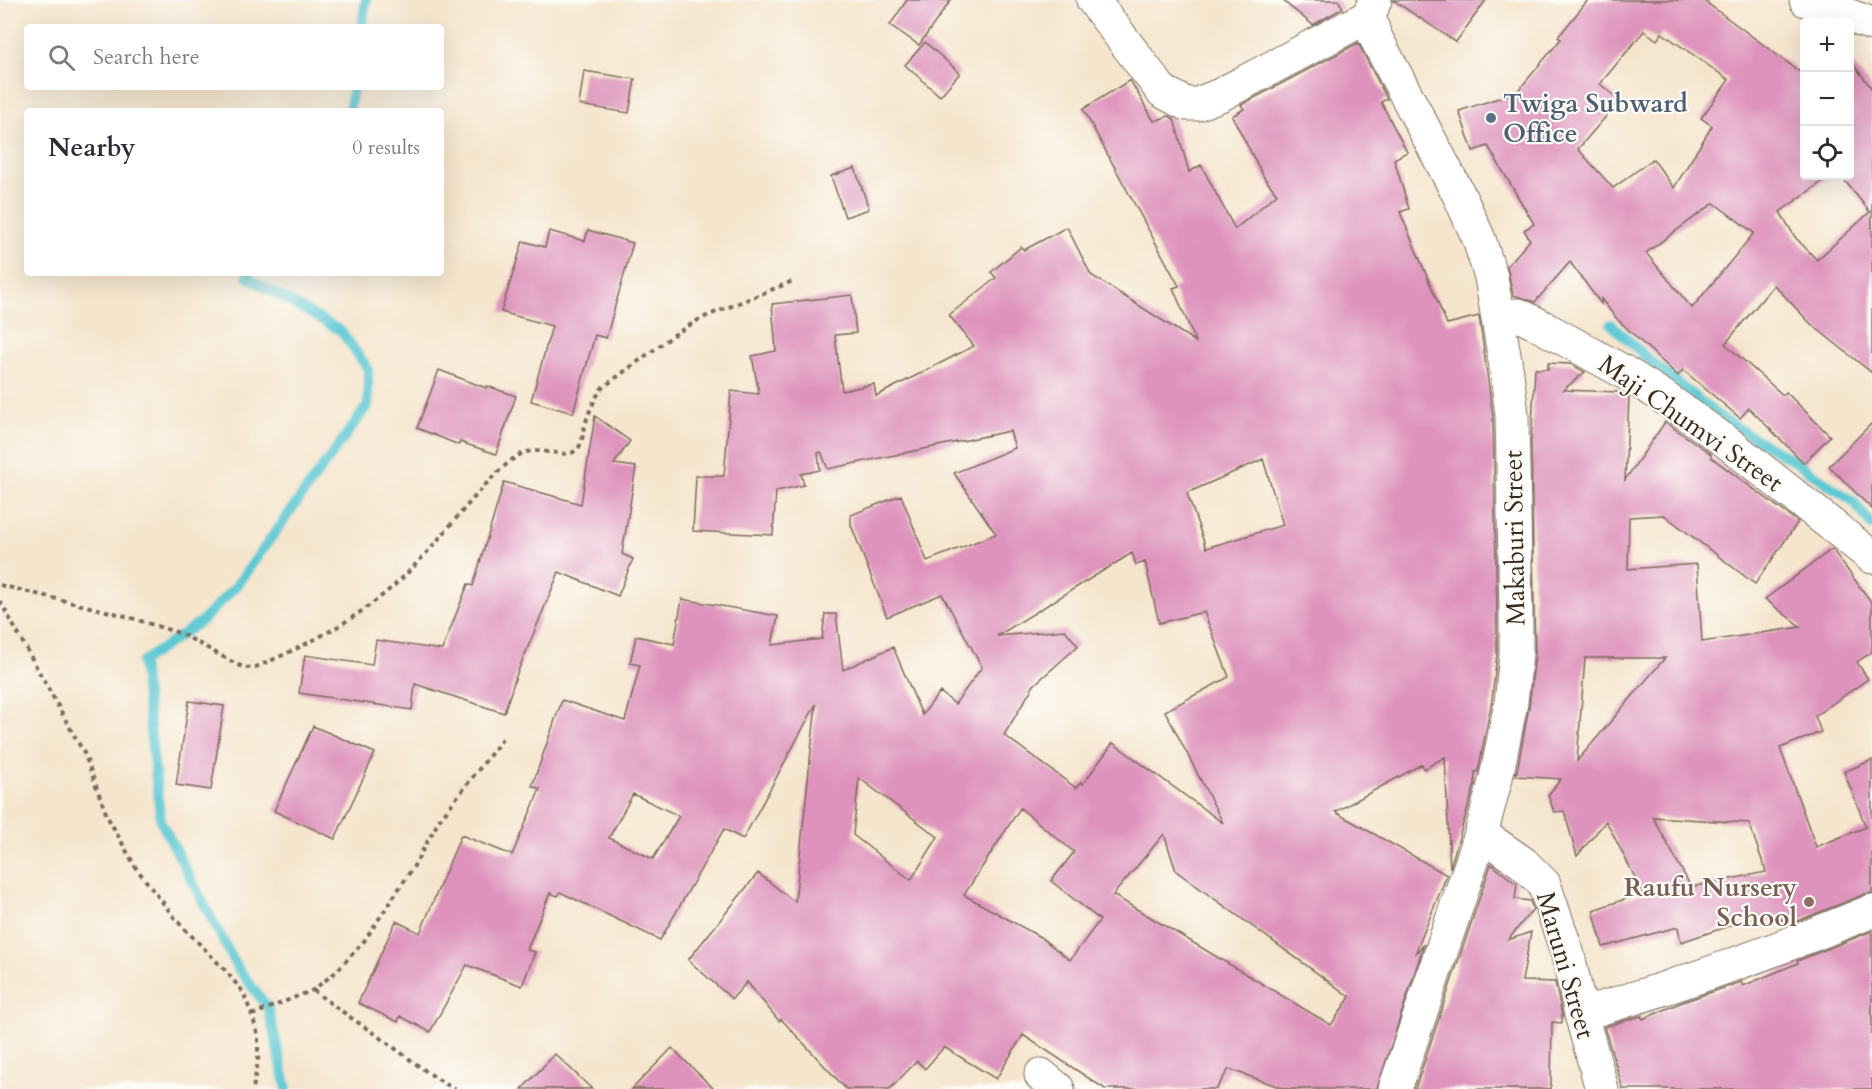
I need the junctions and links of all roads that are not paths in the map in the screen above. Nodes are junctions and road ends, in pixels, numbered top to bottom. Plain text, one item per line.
1 (1094, 0) edge
2 (1806, 0) edge
3 (1372, 8) edge
4 (1872, 24) edge
5 (1498, 316) junction
6 (1872, 557) edge
7 (1481, 834) junction
8 (1872, 911) edge
9 (1581, 1014) junction
10 (1395, 1089) edge
11 (1602, 1089) edge

1 - 3 street
2 - 4 street
3 - 5 street, Makaburi Street
5 - 6 street, Maji Chumvi Street
5 - 7 street, Makaburi Street
7 - 9 street, Maruni Street
7 - 10 street, Makaburi Street
8 - 9 street
9 - 11 street, Maruni Street

